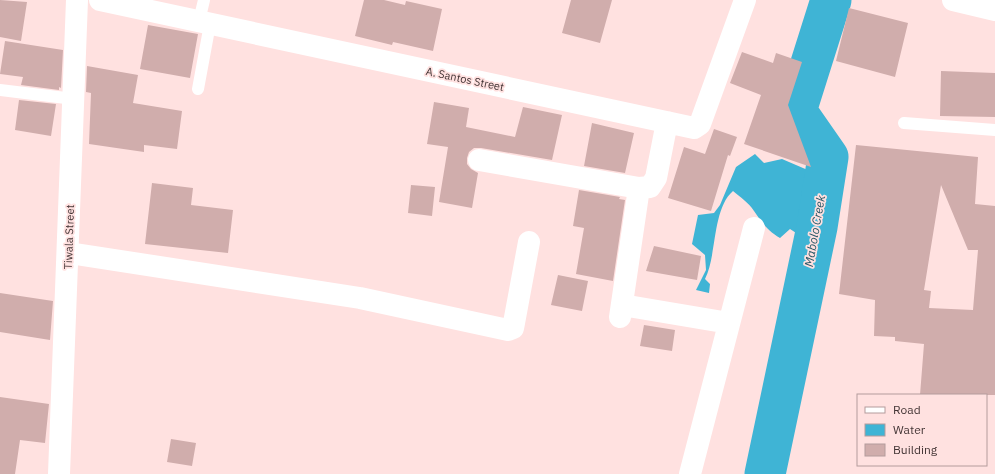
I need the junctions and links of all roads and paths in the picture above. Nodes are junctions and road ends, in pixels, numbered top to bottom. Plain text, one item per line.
1 (77, 0) edge
2 (100, 0) edge
3 (204, 0) edge
4 (745, 0) edge
5 (953, 0) edge
6 (995, 10) edge
7 (205, 23) junction
8 (198, 89) dead end
9 (0, 90) edge
10 (74, 99) junction
11 (667, 122) junction
12 (904, 123) dead end
13 (995, 130) edge
14 (479, 160) dead end
15 (639, 188) junction
16 (754, 228) dead end
17 (529, 242) dead end
18 (69, 253) junction
19 (729, 324) junction
20 (59, 474) edge
21 (690, 474) edge

1 - 10 street, Tiwala Street
2 - 7 street, A. Santos Street
3 - 7 lane
4 - 11 street, A. Santos Street
5 - 6 street
7 - 8 lane
7 - 11 street, A. Santos Street
9 - 10 lane
10 - 18 street, Tiwala Street
11 - 15 street
12 - 13 lane
14 - 15 street
15 - 19 street
16 - 19 street
17 - 18 street
18 - 20 street, Tiwala Street
19 - 21 street

